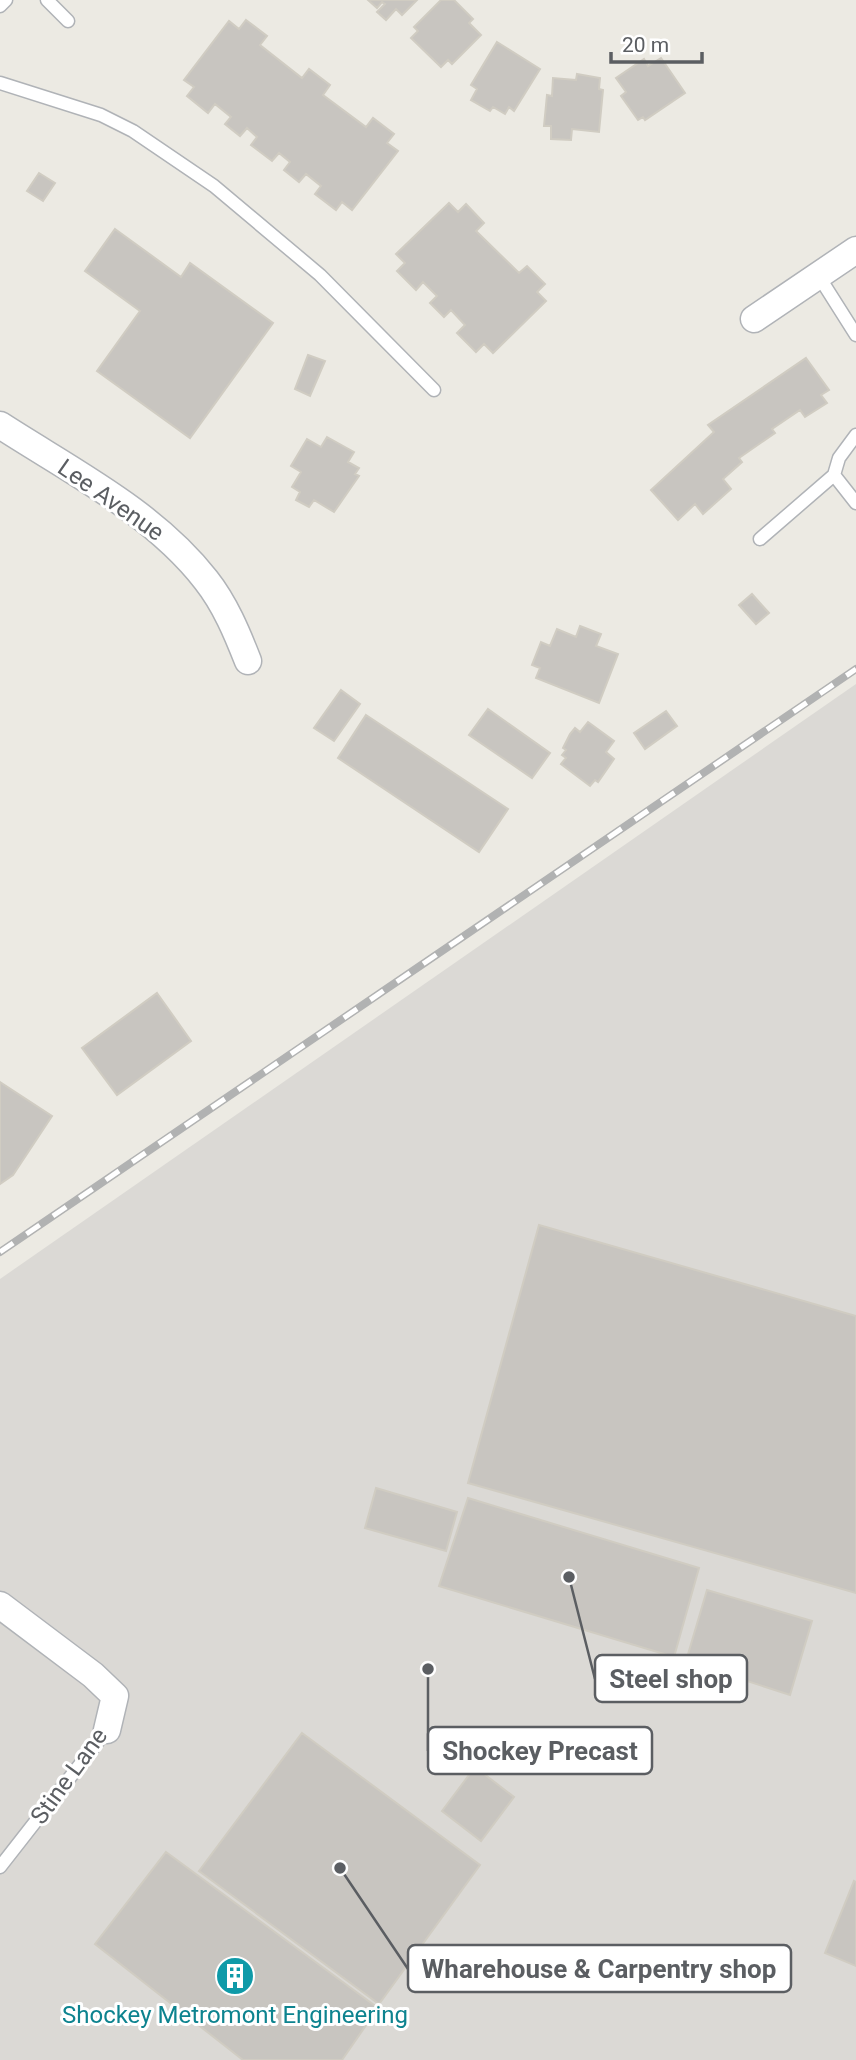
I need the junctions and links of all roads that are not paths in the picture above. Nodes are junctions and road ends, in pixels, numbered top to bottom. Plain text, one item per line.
1 (6, 0) edge
2 (47, 0) edge
3 (0, 6) edge
4 (68, 21) dead end
5 (0, 83) edge
6 (856, 250) edge
7 (818, 275) junction
8 (754, 319) dead end
9 (856, 335) edge
10 (434, 390) dead end
11 (0, 425) edge
12 (856, 435) edge
13 (834, 475) junction
14 (856, 502) edge
15 (760, 539) dead end
16 (248, 661) dead end
17 (0, 1605) edge
18 (107, 1730) joint
19 (0, 1867) edge

1 - 3 lane
2 - 4 lane
5 - 10 lane
6 - 7 street
7 - 8 street
7 - 9 lane
11 - 16 street, Lee Avenue
12 - 13 lane
13 - 14 lane
13 - 15 lane
17 - 18 street, Stine Lane
18 - 19 lane, Stine Lane

